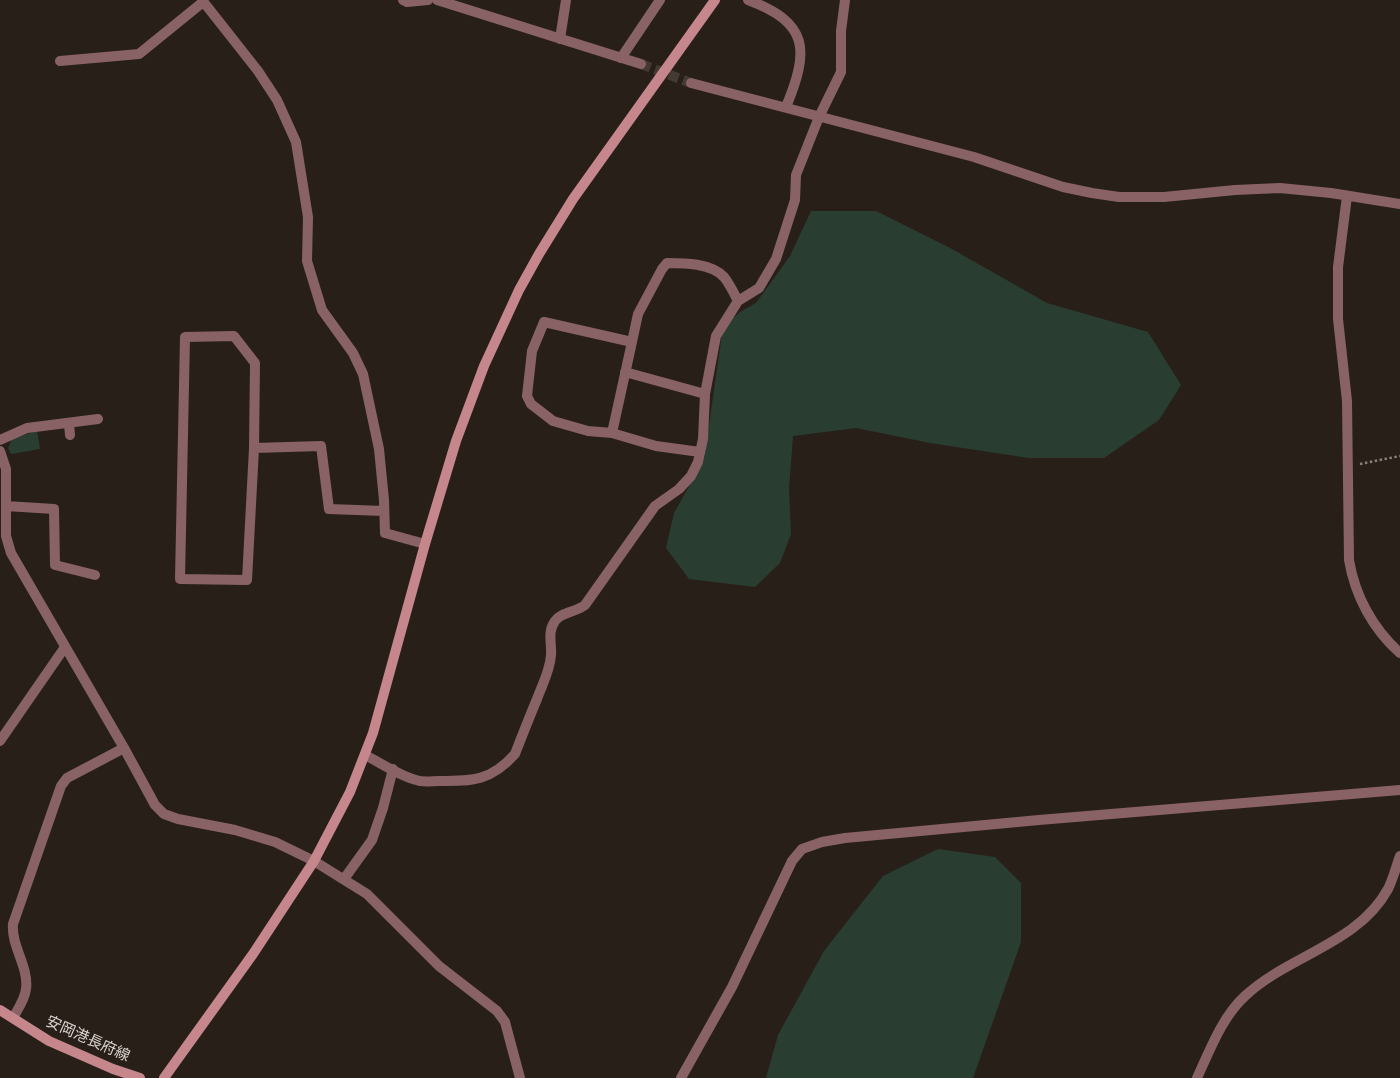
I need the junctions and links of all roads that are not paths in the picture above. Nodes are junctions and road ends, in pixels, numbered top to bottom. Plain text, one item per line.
1 (403, 0) edge
2 (428, 0) edge
3 (437, 0) edge
4 (566, 0) edge
5 (660, 0) edge
6 (715, 0) edge
7 (748, 0) edge
8 (845, 0) edge
9 (203, 1) edge
10 (560, 39) junction
11 (621, 58) junction
12 (60, 61) dead end
13 (641, 64) tunnel mouth
14 (691, 82) tunnel mouth
15 (786, 107) junction
16 (819, 117) junction
17 (1347, 196) junction
18 (1400, 204) edge
19 (738, 300) junction
20 (632, 342) junction
21 (626, 372) junction
22 (705, 394) junction
23 (98, 419) dead end
24 (69, 423) junction
25 (612, 433) junction
26 (70, 435) dead end
27 (0, 440) edge
28 (254, 448) junction
29 (0, 451) edge
30 (700, 452) junction
31 (6, 506) junction
32 (384, 511) junction
33 (424, 544) junction
34 (95, 575) dead end
35 (65, 647) junction
36 (1400, 653) edge
37 (0, 740) edge
38 (124, 748) junction
39 (364, 755) junction
40 (393, 769) junction
41 (1400, 790) edge
42 (1400, 856) edge
43 (314, 860) junction
44 (344, 879) junction
45 (0, 1010) edge
46 (13, 1018) junction
47 (140, 1078) edge
48 (164, 1078) edge
49 (520, 1078) edge
50 (681, 1078) edge
51 (1197, 1078) edge

1 - 2 street
3 - 10 street
4 - 10 street
5 - 11 street
6 - 33 street
7 - 15 street
8 - 16 street
9 - 12 street
9 - 32 street
10 - 11 street
11 - 13 street
14 - 15 street
15 - 16 street
16 - 17 street
16 - 19 street
17 - 18 street
17 - 36 street
19 - 20 street
19 - 22 street
20 - 21 street
20 - 25 street
21 - 22 street
21 - 25 street
22 - 30 street
23 - 24 street
24 - 26 street
24 - 27 street
25 - 30 street
28 - 28 street
28 - 32 street
29 - 31 street
30 - 40 street
31 - 34 street
31 - 35 street
32 - 33 street
33 - 39 street
35 - 37 street
35 - 38 street
38 - 43 street
38 - 46 street
39 - 40 street
39 - 43 street
40 - 44 street
41 - 50 street
42 - 51 street
43 - 44 street
43 - 48 street
44 - 49 street
45 - 46 street, 安岡港長府線
46 - 47 street, 安岡港長府線

